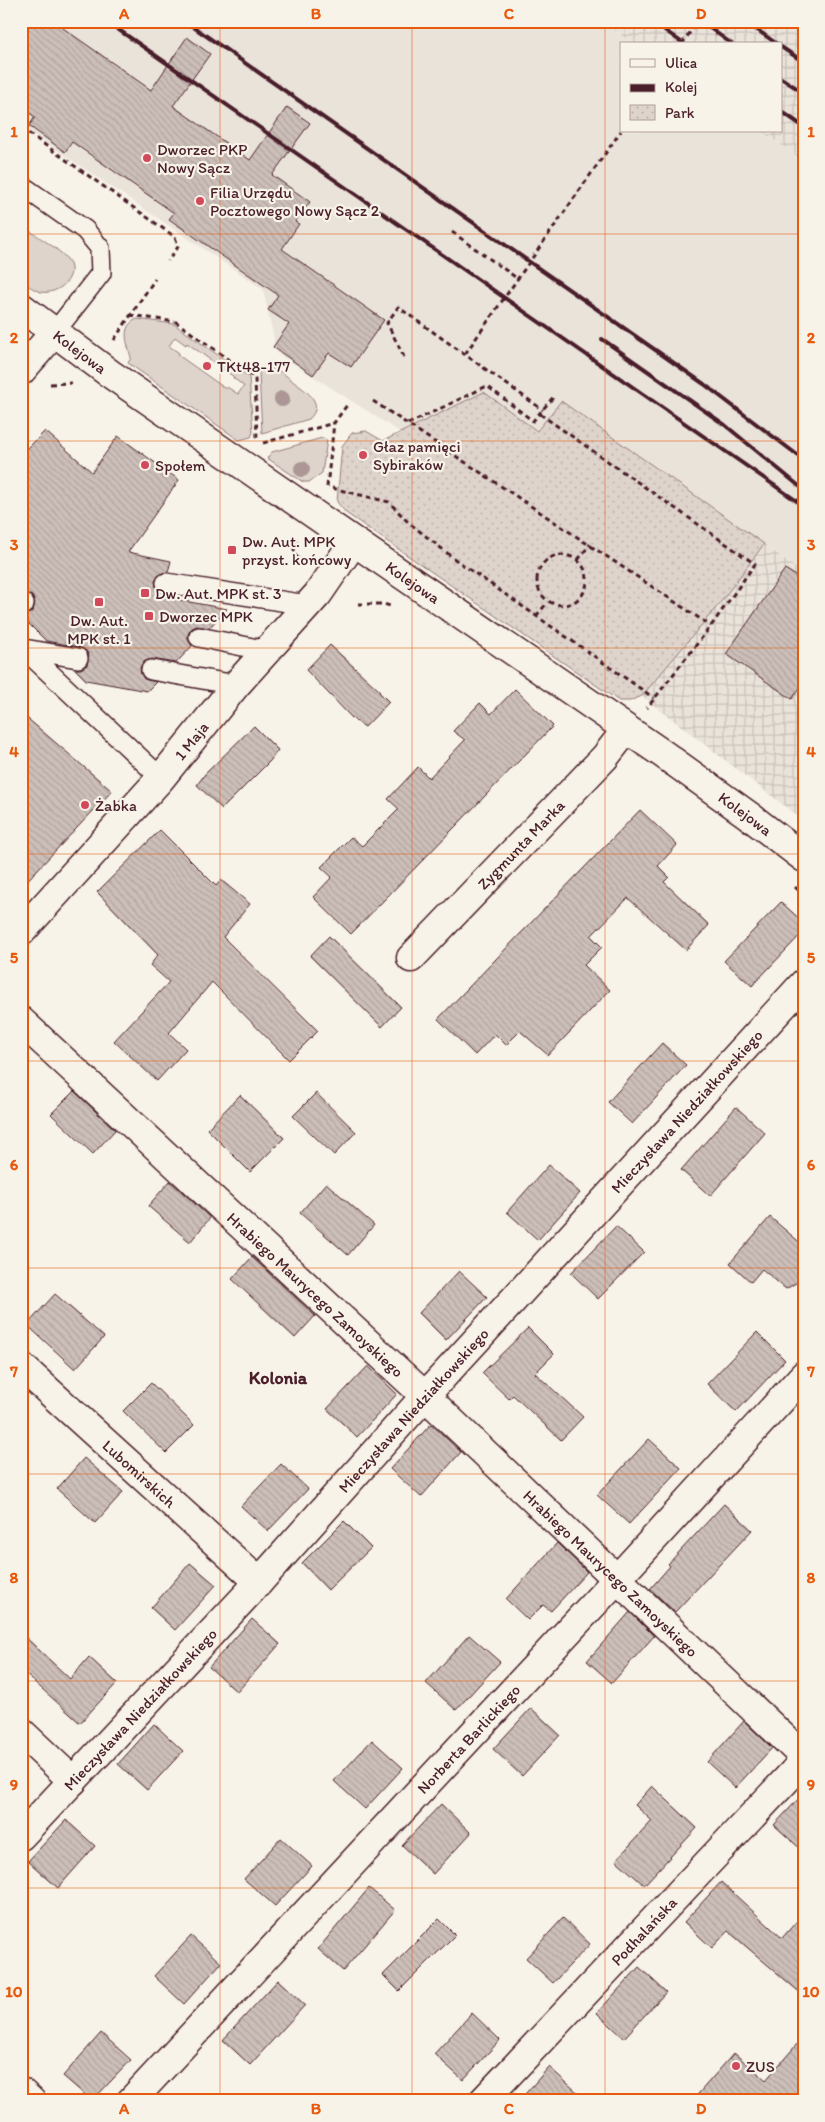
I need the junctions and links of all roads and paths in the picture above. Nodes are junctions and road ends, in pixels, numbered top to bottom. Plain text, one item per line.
1 (698, 21) edge
2 (683, 42) edge
3 (21, 128) edge
4 (620, 132) edge
5 (21, 185) edge
6 (452, 232) dead end
7 (168, 261) dead end
8 (518, 278) junction
9 (155, 279) dead end
10 (21, 307) edge
11 (130, 316) junction
12 (54, 333) junction
13 (117, 348) dead end
14 (465, 354) junction
15 (404, 357) dead end
16 (21, 371) edge
17 (555, 395) dead end
18 (373, 401) dead end
19 (347, 405) dead end
20 (543, 410) junction
21 (540, 414) junction
22 (334, 423) junction
23 (408, 424) junction
24 (327, 487) junction
25 (326, 493) dead end
26 (353, 543) junction
27 (590, 544) junction
28 (578, 560) junction
29 (166, 583) dead end
30 (548, 602) junction
31 (307, 605) junction
32 (536, 616) junction
33 (711, 626) junction
34 (200, 637) dead end
35 (23, 647) edge
36 (267, 651) junction
37 (78, 658) dead end
38 (151, 670) dead end
39 (236, 684) junction
40 (654, 698) junction
41 (634, 722) junction
42 (161, 778) junction
43 (804, 858) edge
44 (21, 932) edge
45 (411, 958) dead end
46 (804, 983) edge
47 (21, 1021) edge
48 (21, 1366) edge
49 (804, 1376) edge
50 (425, 1396) junction
51 (617, 1579) junction
52 (258, 1582) junction
53 (21, 1732) edge
54 (804, 1757) edge
55 (804, 1761) edge
56 (73, 1781) junction
57 (21, 1836) edge
58 (21, 2092) edge
59 (31, 2101) edge
60 (132, 2101) edge
61 (483, 2101) edge

1 - 2 path, bridge
3 - 7 path
4 - 8 path, bridge
5 - 12 lane
6 - 8 path
8 - 14 path, bridge
9 - 11 path
10 - 12 street, Kolejowa
11 - 13 path
11 - 22 path
12 - 16 street
12 - 26 street, Kolejowa
14 - 15 path
14 - 20 path
17 - 20 path
18 - 23 path
19 - 22 path
20 - 21 path
21 - 23 path
21 - 33 path
22 - 24 path
23 - 27 path
24 - 25 path
24 - 32 path
26 - 31 street, 1 Maja
26 - 41 street, Kolejowa
27 - 28 path
27 - 33 path
28 - 30 path
28 - 30 path
29 - 31 lane
30 - 32 path
31 - 36 street, 1 Maja
32 - 40 path
33 - 40 path
34 - 36 lane
35 - 37 lane
35 - 42 lane
36 - 39 street, 1 Maja
38 - 39 lane
39 - 42 street, 1 Maja
40 - 41 path
41 - 43 street, Kolejowa
41 - 45 street, Zygmunta Marka
42 - 44 street, 1 Maja
46 - 50 street, Mieczysława Niedziałkowskiego
47 - 50 street, Hrabiego Maurycego Zamoyskiego
48 - 52 street, Lubomirskich
49 - 51 street, Norberta Barlickiego
50 - 51 street, Hrabiego Maurycego Zamoyskiego
50 - 52 street, Mieczysława Niedziałkowskiego
51 - 54 street, Hrabiego Maurycego Zamoyskiego
51 - 60 street, Norberta Barlickiego
52 - 56 street, Mieczysława Niedziałkowskiego
53 - 56 street
55 - 61 street, Podhalańska
56 - 57 street, Mieczysława Niedziałkowskiego
58 - 59 street

